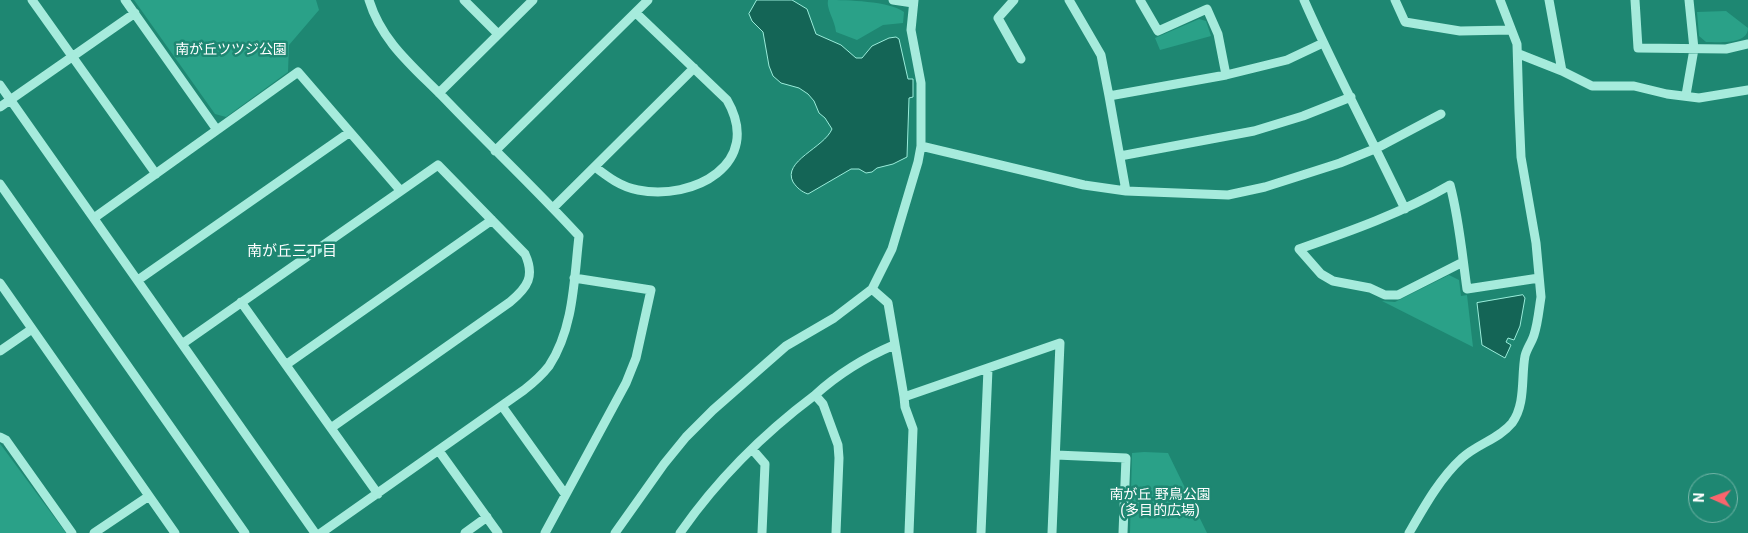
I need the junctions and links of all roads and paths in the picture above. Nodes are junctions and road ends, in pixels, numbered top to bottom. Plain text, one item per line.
1 (32, 0) edge
2 (125, 0) edge
3 (369, 0) edge
4 (464, 0) edge
5 (533, 0) edge
6 (648, 0) edge
7 (894, 0) edge
8 (1014, 0) edge
9 (1069, 0) edge
10 (1140, 0) edge
11 (1304, 0) edge
12 (1395, 0) edge
13 (1500, 0) edge
14 (1549, 0) edge
15 (1635, 0) edge
16 (1689, 0) edge
17 (914, 1) edge
18 (135, 13) junction
19 (636, 13) junction
20 (1511, 30) junction
21 (498, 34) junction
22 (1323, 42) junction
23 (1748, 44) edge
24 (1694, 49) junction
25 (1518, 54) junction
26 (72, 56) junction
27 (1021, 59) dead end
28 (694, 68) junction
29 (1562, 71) junction
30 (1226, 75) junction
31 (0, 84) edge
32 (1748, 90) edge
33 (439, 94) junction
34 (1686, 95) junction
35 (1109, 96) junction
36 (1351, 97) junction
37 (11, 100) junction
38 (0, 107) edge
39 (1441, 114) dead end
40 (217, 130) junction
41 (350, 132) junction
42 (921, 146) junction
43 (1377, 148) junction
44 (495, 151) junction
45 (1120, 156) junction
46 (594, 167) junction
47 (156, 174) junction
48 (0, 184) edge
49 (400, 190) junction
50 (1126, 191) junction
51 (553, 208) junction
52 (1405, 209) junction
53 (94, 218) junction
54 (492, 220) junction
55 (1463, 262) junction
56 (574, 278) junction
57 (1539, 278) junction
58 (138, 280) junction
59 (0, 283) edge
60 (872, 289) junction
61 (241, 302) junction
62 (32, 329) junction
63 (182, 344) junction
64 (894, 345) junction
65 (0, 351) edge
66 (287, 364) junction
67 (988, 369) junction
68 (815, 395) junction
69 (904, 397) junction
70 (502, 406) junction
71 (331, 428) junction
72 (0, 437) edge
73 (752, 449) junction
74 (439, 451) junction
75 (1056, 455) junction
76 (378, 494) junction
77 (565, 494) junction
78 (149, 496) junction
79 (487, 517) junction
80 (72, 533) edge
81 (94, 533) edge
82 (175, 533) edge
83 (245, 533) edge
84 (315, 533) edge
85 (321, 533) edge
86 (465, 533) edge
87 (498, 533) edge
88 (545, 533) edge
89 (615, 533) edge
90 (680, 533) edge
91 (762, 533) edge
92 (836, 533) edge
93 (909, 533) edge
94 (981, 533) edge
95 (1052, 533) edge
96 (1123, 533) edge
97 (1410, 533) edge

1 - 26 street
2 - 18 street
3 - 33 street
4 - 21 street
5 - 21 street
6 - 19 street
7 - 17 street
8 - 27 street
9 - 35 street
10 - 30 street
11 - 22 street
12 - 20 street
13 - 20 street
14 - 29 street
15 - 24 street
16 - 24 street
17 - 42 street
18 - 26 street
18 - 40 street
19 - 28 street
19 - 44 street
20 - 25 street
21 - 33 street
22 - 30 street
22 - 36 street
23 - 24 street
24 - 34 street
25 - 29 street
25 - 57 street
26 - 37 street
26 - 47 street
28 - 46 street
28 - 46 street
29 - 34 street
30 - 35 street
31 - 37 street
32 - 34 street
33 - 44 street
35 - 45 street
36 - 43 street
36 - 45 street
37 - 38 street
37 - 53 street
39 - 43 street
40 - 41 street
40 - 47 street
41 - 49 street
41 - 58 street
42 - 50 street
42 - 60 street
43 - 50 street
43 - 52 street
44 - 51 street
45 - 50 street
46 - 51 street
47 - 53 street
48 - 83 street
49 - 54 street
49 - 61 street
51 - 56 street
52 - 55 street
52 - 55 street
53 - 58 street
54 - 66 street
54 - 71 street
55 - 57 street
56 - 70 street
56 - 77 street
57 - 97 street
58 - 63 street
59 - 62 street
60 - 64 street
60 - 89 street
61 - 63 street
61 - 66 street
62 - 65 street
62 - 78 street
63 - 84 street
64 - 68 street
64 - 69 street
66 - 71 street
67 - 69 street
67 - 75 street
67 - 94 street
68 - 73 street
68 - 92 street
69 - 93 street
70 - 74 street
70 - 77 street
71 - 76 street
72 - 80 street
73 - 90 street
73 - 91 street
74 - 76 street
74 - 79 street
75 - 95 street
75 - 96 street
76 - 85 street
77 - 88 street
78 - 81 street
78 - 82 street
79 - 86 street
79 - 87 street

